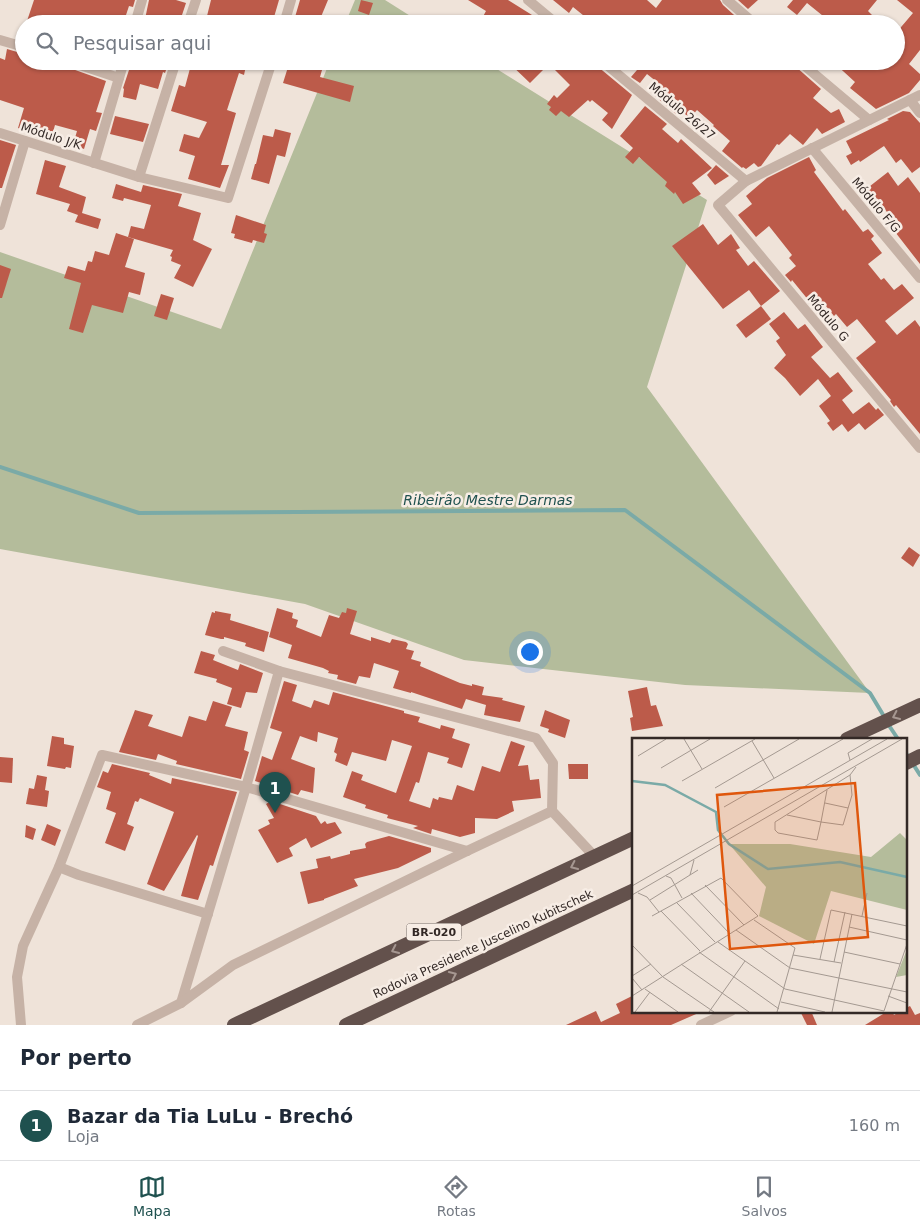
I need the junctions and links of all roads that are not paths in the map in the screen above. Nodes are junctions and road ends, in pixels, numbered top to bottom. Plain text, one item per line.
1 (142, 0) edge
2 (196, 0) edge
3 (291, 0) edge
4 (528, 0) edge
5 (727, 0) edge
6 (138, 15) edge
7 (191, 15) edge
8 (287, 15) edge
9 (546, 15) edge
10 (744, 15) edge
11 (0, 40) edge
12 (15, 44) edge
13 (95, 70) edge
14 (121, 70) edge
15 (173, 70) edge
16 (269, 70) edge
17 (613, 70) edge
18 (810, 70) edge
19 (119, 78) junction
20 (920, 95) edge
21 (910, 100) junction
22 (920, 112) edge
23 (868, 120) junction
24 (0, 133) edge
25 (25, 141) junction
26 (812, 148) junction
27 (94, 163) junction
28 (138, 177) junction
29 (746, 181) junction
30 (0, 225) edge
31 (920, 278) edge
32 (920, 448) edge
33 (223, 651) dead end
34 (279, 671) junction
35 (920, 705) edge
36 (849, 738) edge
37 (920, 756) edge
38 (908, 761) edge
39 (246, 787) junction
40 (552, 811) junction
41 (632, 839) edge
42 (467, 851) junction
43 (595, 857) junction
44 (59, 866) junction
45 (632, 891) edge
46 (208, 914) junction
47 (181, 1003) junction
48 (729, 1012) edge
49 (21, 1025) edge
50 (137, 1025) edge
51 (234, 1025) edge
52 (346, 1025) edge
53 (701, 1025) edge

1 - 6 street
2 - 7 street
3 - 8 street
4 - 9 street
5 - 10 street
11 - 12 street
13 - 19 street
14 - 19 street
15 - 28 street
16 - 28 street, Módulo J/K
17 - 29 street, Módulo 26/27
18 - 23 street
19 - 27 street
20 - 21 street
21 - 22 street
21 - 23 street
23 - 26 street
24 - 25 street, Módulo J/K
25 - 27 street, Módulo J/K
25 - 30 street
26 - 29 street
26 - 31 street, Módulo F/G
27 - 28 street, Módulo J/K
29 - 32 street, Módulo G
33 - 34 street
34 - 39 street
34 - 40 street
35 -> 36 highway
37 - 38 highway
39 - 42 street
39 - 44 street
39 - 46 street
40 - 42 street
40 - 43 street
41 - 43 highway, BR-020
42 - 47 street
43 -> 51 highway, BR-020
44 - 46 street
44 - 49 street
52 -> 45 highway, Rodovia Presidente Juscelino Kubitschek
46 - 47 street
47 - 50 street
48 - 53 street

